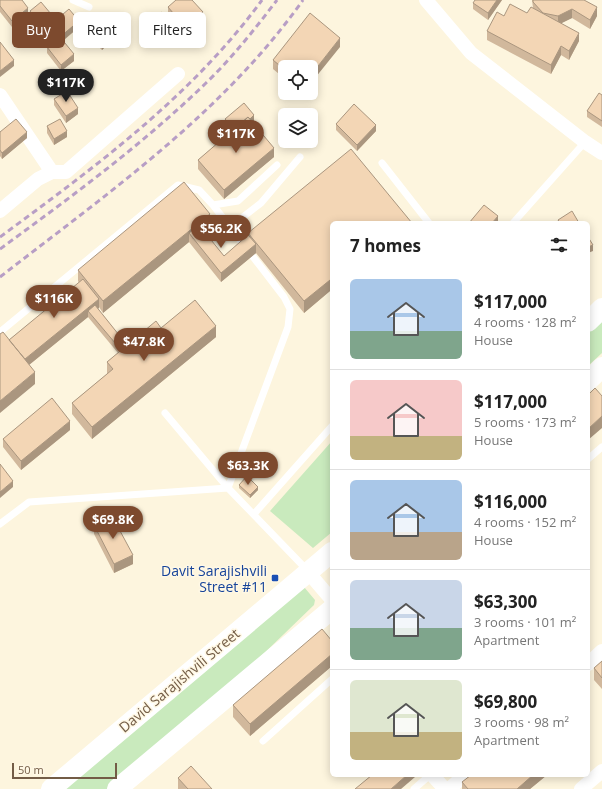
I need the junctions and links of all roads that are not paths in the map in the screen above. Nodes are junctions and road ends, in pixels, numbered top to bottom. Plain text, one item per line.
1 (73, 0) edge
2 (426, 0) edge
3 (89, 7) dead end
4 (178, 74) dead end
5 (0, 95) edge
6 (585, 142) junction
7 (602, 153) edge
8 (300, 157) dead end
9 (382, 163) dead end
10 (277, 165) dead end
11 (52, 172) junction
12 (213, 205) junction
13 (0, 211) edge
14 (427, 221) edge
15 (515, 221) edge
16 (230, 227) junction
17 (602, 308) edge
18 (590, 320) edge
19 (0, 332) edge
20 (165, 413) dead end
21 (330, 428) edge
22 (602, 447) edge
23 (590, 457) edge
24 (228, 488) junction
25 (254, 514) junction
26 (0, 524) edge
27 (330, 554) edge
28 (308, 572) junction
29 (330, 598) edge
30 (330, 611) edge
31 (602, 651) edge
32 (590, 662) edge
33 (330, 681) edge
34 (262, 741) dead end
35 (602, 771) edge
36 (429, 777) edge
37 (433, 777) edge
38 (463, 777) edge
39 (51, 789) edge
40 (117, 789) edge
41 (414, 789) edge
42 (445, 789) edge
43 (449, 789) edge
44 (581, 789) edge

1 - 3 lane
2 - 6 street
4 - 11 street
5 - 11 street
6 - 7 street
6 - 15 lane
8 - 16 lane
9 - 14 lane
10 - 12 lane
11 - 13 street
12 - 16 lane
12 - 19 lane
16 - 24 lane
17 - 18 main road
20 - 24 lane
21 - 25 lane
22 - 23 lane
24 - 25 lane
24 - 26 lane
25 - 28 lane
27 - 28 main road, David Sarajishvili Street
28 - 29 street
28 - 39 main road, David Sarajishvili Street
30 - 40 main road
31 - 32 street
33 - 34 lane
35 - 44 street
36 - 41 lane
37 - 42 street
38 - 43 street

